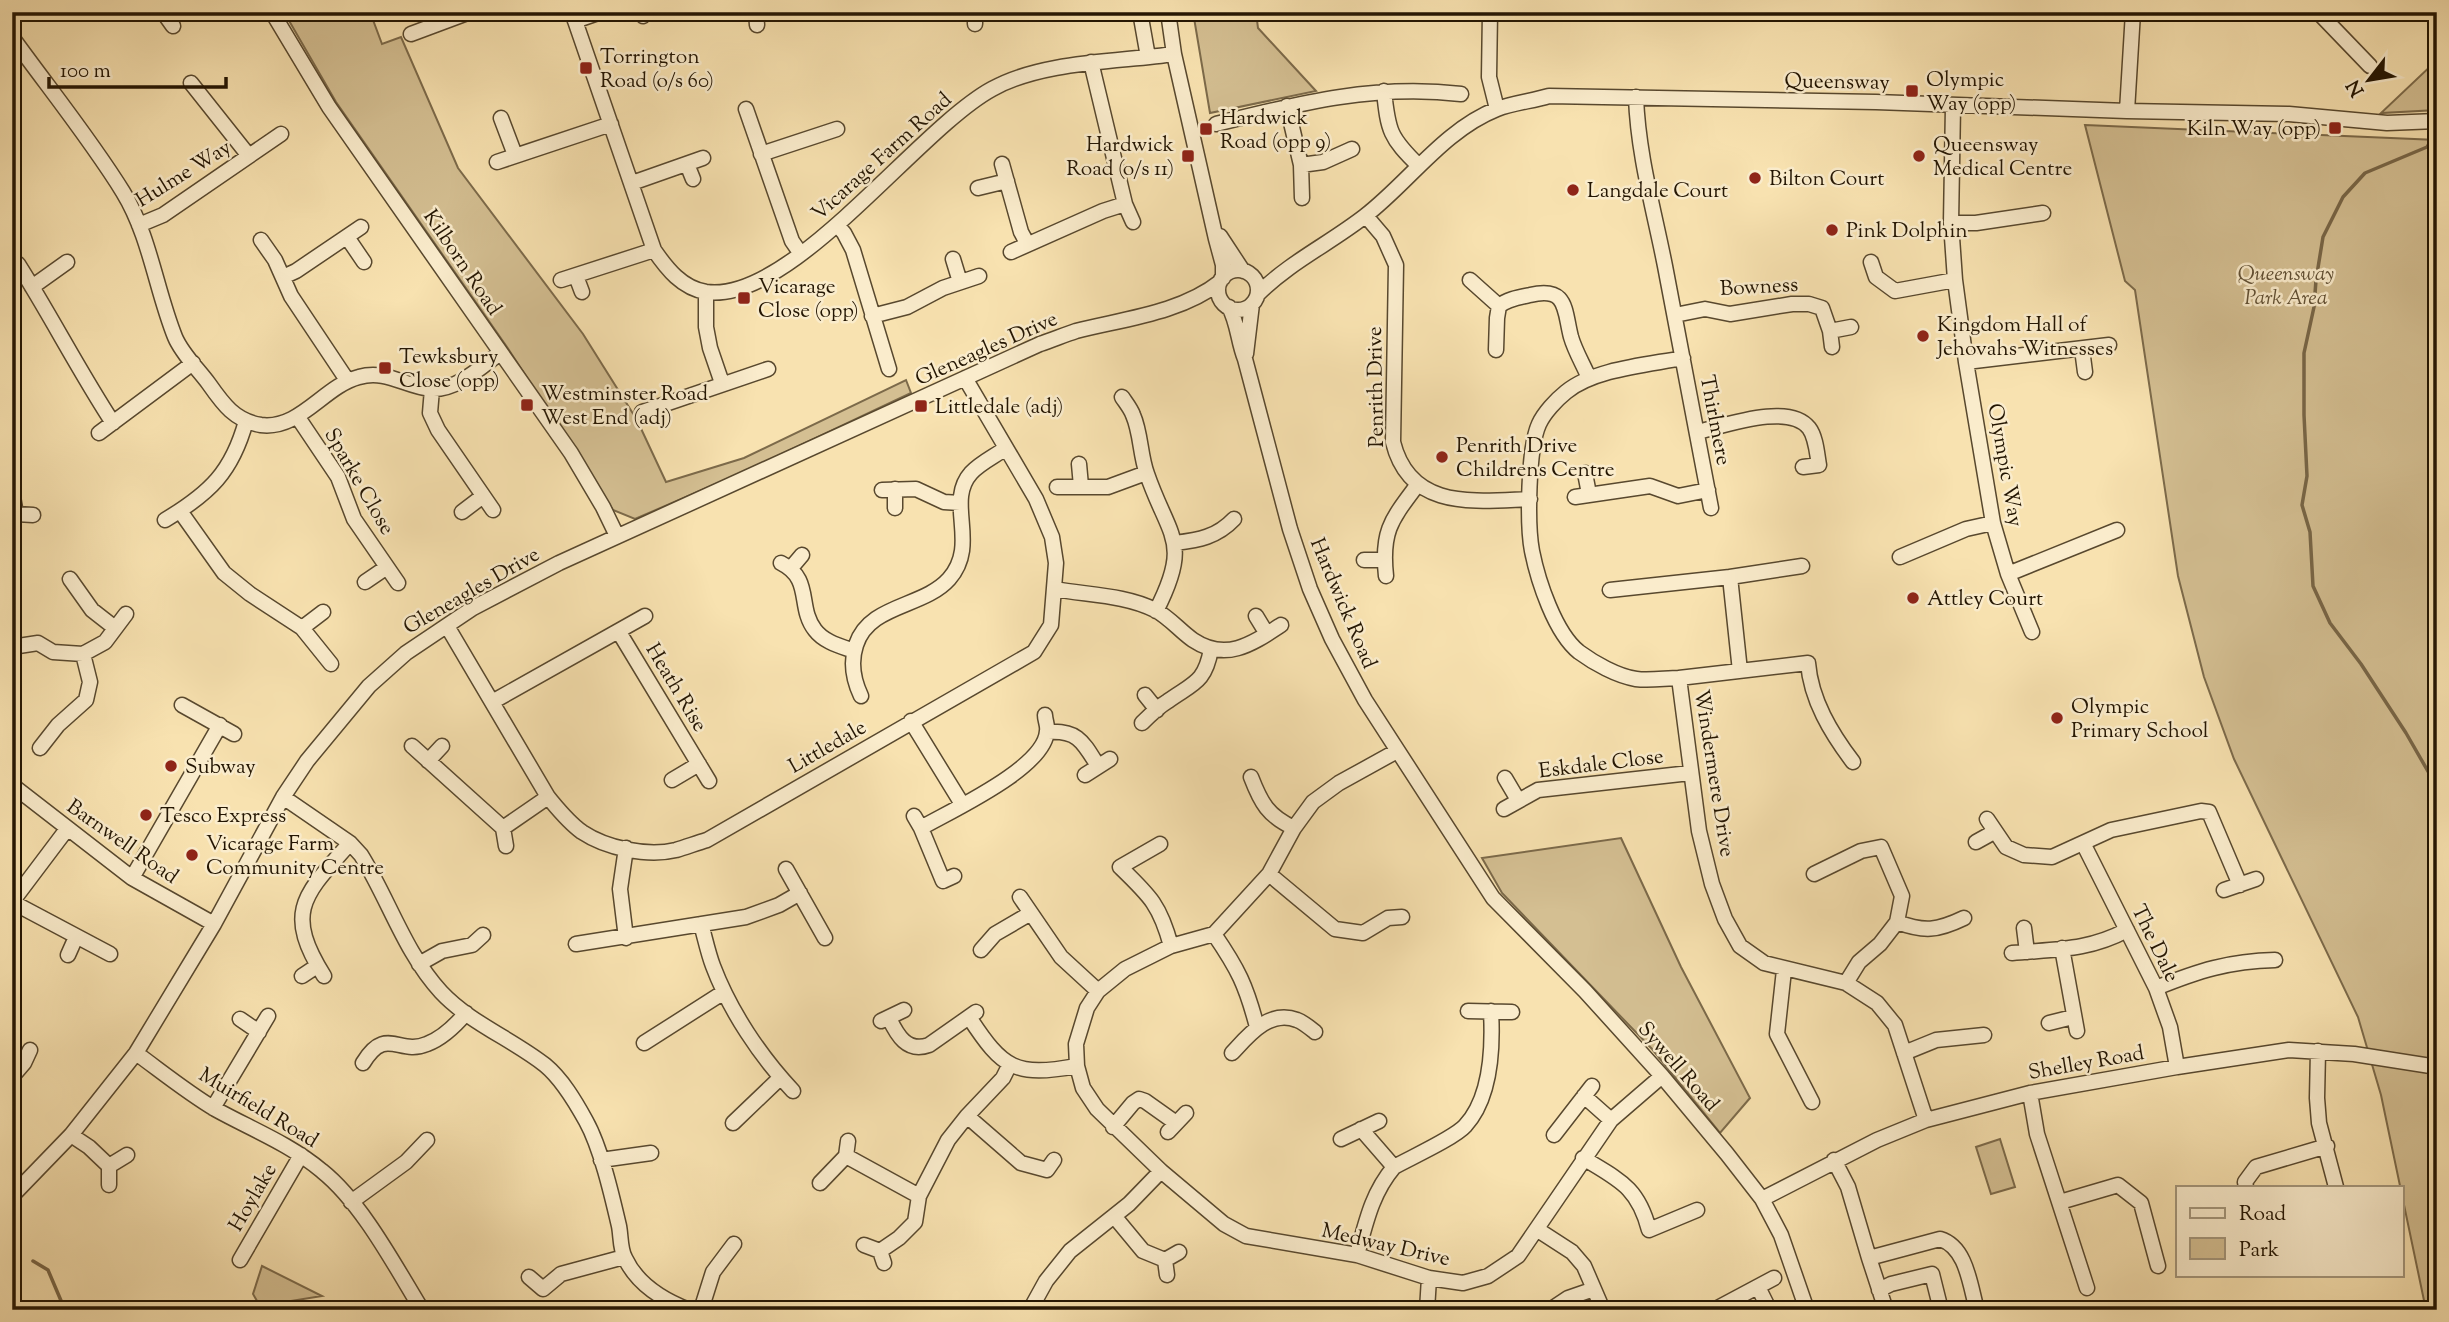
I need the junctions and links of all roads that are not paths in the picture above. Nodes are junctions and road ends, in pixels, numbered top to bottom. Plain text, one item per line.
1 (163, 12) edge
2 (272, 12) edge
3 (470, 12) edge
4 (601, 12) edge
5 (1140, 12) edge
6 (1168, 12) edge
7 (1490, 12) edge
8 (2133, 12) edge
9 (2318, 12) edge
10 (441, 17) edge
11 (574, 17) edge
12 (173, 26) dead end
13 (411, 34) dead end
14 (12, 37) edge
15 (1174, 54) junction
16 (1148, 57) junction
17 (1091, 62) junction
18 (2370, 66) dead end
19 (191, 83) dead end
20 (1384, 91) junction
21 (1461, 94) dead end
22 (1636, 97) junction
23 (1287, 106) junction
24 (1953, 106) junction
25 (746, 109) dead end
26 (1497, 109) junction
27 (2127, 111) junction
28 (501, 118) dead end
29 (2430, 121) edge
30 (611, 124) junction
31 (1216, 124) dead end
32 (837, 129) dead end
33 (281, 134) dead end
34 (1352, 149) dead end
35 (761, 154) junction
36 (515, 155) junction
37 (249, 156) junction
38 (703, 158) dead end
39 (497, 162) dead end
40 (687, 164) junction
41 (1002, 164) dead end
42 (1301, 165) junction
43 (1419, 166) junction
44 (692, 179) dead end
45 (1007, 181) junction
46 (632, 183) junction
47 (978, 188) dead end
48 (1302, 198) dead end
49 (1125, 204) junction
50 (2043, 213) dead end
51 (1366, 216) junction
52 (1133, 222) dead end
53 (1951, 223) junction
54 (139, 225) junction
55 (837, 225) junction
56 (1214, 226) junction
57 (361, 227) dead end
58 (347, 237) junction
59 (261, 240) dead end
60 (1027, 243) junction
61 (654, 250) junction
62 (1011, 252) dead end
63 (801, 254) junction
64 (953, 259) dead end
65 (67, 262) dead end
66 (364, 262) dead end
67 (1871, 262) dead end
68 (18, 264) dead end
69 (1290, 265) junction
70 (1247, 273) junction
71 (576, 275) junction
72 (979, 276) dead end
73 (283, 277) junction
74 (561, 280) dead end
75 (1221, 280) junction
76 (1470, 280) dead end
77 (1955, 280) junction
78 (960, 282) junction
79 (32, 287) junction
80 (582, 292) dead end
81 (706, 292) junction
82 (1255, 299) junction
83 (1179, 305) junction
84 (1227, 306) junction
85 (1499, 306) junction
86 (1675, 315) junction
87 (872, 316) junction
88 (1851, 327) dead end
89 (1830, 331) junction
90 (2109, 345) dead end
91 (1832, 347) dead end
92 (2082, 349) junction
93 (1496, 350) dead end
94 (500, 353) junction
95 (1683, 358) junction
96 (1245, 359) junction
97 (1966, 362) junction
98 (193, 363) junction
99 (768, 369) dead end
100 (888, 369) dead end
101 (2085, 372) dead end
102 (965, 378) junction
103 (1589, 378) junction
104 (347, 380) junction
105 (722, 383) junction
106 (432, 389) junction
107 (653, 391) dead end
108 (1122, 397) dead end
109 (658, 407) junction
110 (642, 412) dead end
111 (297, 416) junction
112 (246, 421) junction
113 (113, 423) junction
114 (1697, 432) junction
115 (99, 433) dead end
116 (1006, 448) junction
117 (1079, 464) dead end
118 (1803, 467) dead end
119 (1146, 473) junction
120 (1585, 473) dead end
121 (1418, 484) junction
122 (1081, 486) junction
123 (1057, 487) dead end
124 (1708, 490) junction
125 (483, 496) junction
126 (13, 497) edge
127 (1531, 499) junction
128 (960, 503) junction
129 (895, 508) dead end
130 (1711, 508) dead end
131 (493, 510) dead end
132 (180, 511) junction
133 (462, 512) dead end
134 (14, 515) edge
135 (33, 516) dead end
136 (1234, 519) dead end
137 (164, 520) dead end
138 (1993, 523) junction
139 (2117, 530) dead end
140 (617, 536) junction
141 (1175, 543) junction
142 (802, 555) dead end
143 (1900, 557) dead end
144 (1364, 559) dead end
145 (1384, 560) junction
146 (1802, 566) dead end
147 (387, 567) junction
148 (2008, 574) junction
149 (1385, 576) dead end
150 (1730, 577) junction
151 (69, 579) dead end
152 (365, 582) dead end
153 (398, 583) dead end
154 (1055, 590) junction
155 (1611, 590) dead end
156 (1157, 611) junction
157 (323, 612) dead end
158 (126, 614) dead end
159 (645, 616) dead end
160 (1256, 616) dead end
161 (1281, 625) dead end
162 (447, 626) junction
163 (115, 628) junction
164 (302, 628) junction
165 (619, 632) junction
166 (2032, 632) dead end
167 (1267, 635) junction
168 (12, 647) edge
169 (1211, 649) junction
170 (854, 651) junction
171 (83, 654) junction
172 (331, 664) dead end
173 (1740, 671) junction
174 (1679, 678) junction
175 (1144, 695) dead end
176 (862, 696) dead end
177 (492, 702) junction
178 (182, 705) dead end
179 (1157, 710) junction
180 (1045, 715) dead end
181 (911, 721) junction
182 (1142, 723) dead end
183 (220, 725) junction
184 (1048, 732) junction
185 (234, 734) dead end
186 (442, 746) dead end
187 (412, 747) dead end
188 (40, 748) dead end
189 (1396, 751) junction
190 (428, 761) junction
191 (1853, 762) dead end
192 (699, 764) junction
193 (1098, 767) dead end
194 (1690, 773) junction
195 (1251, 777) dead end
196 (1505, 778) dead end
197 (671, 780) dead end
198 (709, 781) dead end
199 (12, 785) edge
200 (283, 797) junction
201 (548, 797) junction
202 (1518, 800) junction
203 (962, 804) junction
204 (1504, 809) dead end
205 (503, 828) junction
206 (1294, 828) junction
207 (67, 830) junction
208 (1976, 842) dead end
209 (350, 843) junction
210 (2083, 843) junction
211 (1160, 844) dead end
212 (506, 846) dead end
213 (626, 848) junction
214 (786, 869) dead end
215 (1269, 874) junction
216 (1814, 874) dead end
217 (954, 876) dead end
218 (1478, 877) joint
219 (132, 878) junction
220 (2256, 879) dead end
221 (2240, 885) junction
222 (2224, 890) dead end
223 (800, 894) junction
224 (1020, 897) dead end
225 (12, 902) edge
226 (1031, 913) junction
227 (1402, 917) dead end
228 (1964, 918) dead end
229 (1896, 922) junction
230 (214, 924) junction
231 (701, 924) junction
232 (2024, 928) dead end
233 (2127, 930) junction
234 (1214, 934) junction
235 (483, 935) dead end
236 (76, 937) junction
237 (626, 937) junction
238 (825, 939) dead end
239 (576, 944) dead end
240 (1171, 946) junction
241 (2062, 948) junction
242 (981, 950) dead end
243 (2027, 952) junction
244 (2012, 953) dead end
245 (110, 954) dead end
246 (68, 955) dead end
247 (2275, 960) dead end
248 (419, 964) junction
249 (1784, 970) junction
250 (302, 975) dead end
251 (1846, 983) junction
252 (2156, 988) junction
253 (1098, 991) junction
254 (724, 992) junction
255 (904, 1010) dead end
256 (1468, 1011) dead end
257 (1491, 1011) junction
258 (1513, 1012) dead end
259 (466, 1013) junction
260 (268, 1016) dead end
261 (240, 1019) dead end
262 (646, 1023) dead end
263 (2049, 1023) dead end
264 (1256, 1027) junction
265 (259, 1032) junction
266 (1315, 1032) dead end
267 (1984, 1035) dead end
268 (30, 1050) dead end
269 (2318, 1051) junction
270 (136, 1053) junction
271 (1232, 1053) dead end
272 (1904, 1053) junction
273 (363, 1063) dead end
274 (1010, 1064) junction
275 (1077, 1066) junction
276 (2177, 1067) junction
277 (2437, 1067) edge
278 (1662, 1076) junction
279 (12, 1077) edge
280 (780, 1078) junction
281 (793, 1091) dead end
282 (2030, 1093) junction
283 (1812, 1102) dead end
284 (213, 1108) junction
285 (967, 1116) junction
286 (1611, 1119) junction
287 (1926, 1120) junction
288 (1379, 1122) dead end
289 (733, 1123) dead end
290 (1177, 1123) dead end
291 (1113, 1127) junction
292 (1361, 1129) junction
293 (71, 1135) junction
294 (1554, 1135) dead end
295 (1341, 1139) dead end
296 (427, 1140) dead end
297 (848, 1140) dead end
298 (2327, 1146) junction
299 (651, 1153) dead end
300 (127, 1155) dead end
301 (301, 1155) junction
302 (846, 1156) junction
303 (1583, 1158) junction
304 (601, 1160) junction
305 (1054, 1160) dead end
306 (1834, 1160) junction
307 (109, 1166) junction
308 (1394, 1167) junction
309 (1161, 1171) junction
310 (820, 1183) dead end
311 (109, 1185) dead end
312 (2246, 1186) edge
313 (2336, 1186) edge
314 (12, 1196) edge
315 (919, 1196) junction
316 (1762, 1199) junction
317 (352, 1202) junction
318 (2060, 1202) junction
319 (1697, 1210) dead end
320 (1114, 1216) junction
321 (1538, 1230) junction
322 (734, 1244) dead end
323 (864, 1245) dead end
324 (1179, 1252) dead end
325 (1357, 1255) junction
326 (624, 1257) junction
327 (1869, 1258) junction
328 (240, 1260) dead end
329 (2158, 1266) dead end
330 (529, 1277) dead end
331 (1429, 1278) junction
332 (1774, 1278) dead end
333 (1758, 1287) junction
334 (2087, 1288) dead end
335 (1594, 1289) junction
336 (1879, 1290) junction
337 (12, 1296) edge
338 (664, 1305) edge
339 (1767, 1305) dead end
340 (1555, 1308) edge
341 (12, 1310) edge
342 (422, 1310) edge
343 (689, 1310) edge
344 (701, 1310) edge
345 (1030, 1310) edge
346 (1427, 1310) edge
347 (1603, 1310) edge
348 (1714, 1310) edge
349 (1807, 1310) edge
350 (1886, 1310) edge
351 (1941, 1310) edge
352 (1977, 1310) edge

1 - 12 street
2 - 94 street, Kilborn Road
3 - 10 street
4 - 11 street
5 - 16 street
6 - 15 street
7 - 26 street
8 - 27 street
9 - 18 street
10 - 13 street
11 - 30 street
14 - 54 street
15 - 16 street, Vicarage Farm Road
15 - 56 street
16 - 17 street, Vicarage Farm Road
17 - 49 street
17 - 55 street, Vicarage Farm Road
19 - 37 street, Hulme Way
20 - 21 street
20 - 23 street
20 - 43 street
22 - 24 street, Queensway
22 - 26 street, Queensway
22 - 86 street
23 - 31 street
23 - 42 street
24 - 27 street, Queensway
24 - 53 street, Olympic Way
25 - 35 street
26 - 43 street, Queensway
27 - 29 street, Queensway
28 - 36 street
30 - 36 street
30 - 46 street
32 - 35 street
33 - 37 street, Hulme Way
34 - 42 street
35 - 63 street
36 - 39 street
37 - 54 street, Hulme Way
38 - 40 street
40 - 44 street
40 - 46 street
41 - 45 street
42 - 48 street
43 - 51 street, Queensway
45 - 47 street
45 - 60 street
46 - 61 street
49 - 52 street
49 - 60 street
50 - 53 street
51 - 69 street, Queensway
51 - 121 street, Penrith Drive
53 - 77 street, Olympic Way
54 - 98 street
55 - 63 street, Vicarage Farm Road
55 - 87 street
56 - 70 street
56 - 75 street
57 - 58 street
58 - 66 street
58 - 73 street
59 - 73 street
60 - 62 street
61 - 71 street
61 - 81 street
63 - 81 street, Vicarage Farm Road
64 - 78 street
65 - 79 street
67 - 77 street
68 - 79 street
69 - 70 street, Queensway
69 - 82 street, Queensway
70 - 75 street
70 - 82 street
71 - 74 street
71 - 80 street
72 - 78 street
73 - 104 street
75 - 83 street, Gleneagles Drive
75 - 84 street
76 - 85 street
77 - 97 street, Olympic Way
78 - 87 street
79 - 113 street
81 - 105 street
82 - 84 street
82 - 96 street, Hardwick Road
83 - 84 street, Gleneagles Drive
83 - 102 street, Gleneagles Drive
84 - 96 street, Hardwick Road
85 - 93 street
85 - 103 street
86 - 89 street, Bowness
86 - 95 street
87 - 100 street
88 - 89 street
89 - 91 street, Bowness
90 - 92 street
92 - 97 street
92 - 101 street
94 - 106 street
94 - 140 street, Kilborn Road
95 - 103 street, Windermere Drive
95 - 114 street, Thirlmere
96 - 189 street, Hardwick Road
97 - 138 street, Olympic Way
98 - 112 street
98 - 113 street
99 - 105 street
102 - 116 street, Littledale
102 - 140 street, Gleneagles Drive
103 - 127 street, Windermere Drive
104 - 106 street
104 - 111 street
105 - 109 street
106 - 125 street
107 - 109 street
108 - 119 street
109 - 110 street
111 - 112 street
111 - 147 street, Sparke Close
112 - 132 street
113 - 115 street
114 - 118 street
114 - 124 street, Thirlmere
116 - 128 street
116 - 154 street, Littledale
117 - 122 street
119 - 122 street
119 - 141 street
120 - 124 street, Thirlmere
121 - 127 street, Penrith Drive
121 - 145 street
122 - 123 street
124 - 130 street, Thirlmere
125 - 131 street
125 - 133 street
126 - 134 street
127 - 174 street, Windermere Drive
128 - 129 street
128 - 170 street
132 - 137 street
132 - 164 street
134 - 135 street
136 - 141 street
138 - 143 street
138 - 148 street, Olympic Way
139 - 148 street
140 - 162 street, Gleneagles Drive
141 - 156 street
142 - 170 street
144 - 145 street
145 - 149 street
146 - 150 street
147 - 152 street, Sparke Close
147 - 153 street, Sparke Close
148 - 166 street, Olympic Way
150 - 155 street
150 - 173 street
151 - 163 street
154 - 156 street
154 - 181 street, Littledale
156 - 169 street
157 - 164 street
158 - 163 street
159 - 165 street, Heath Rise
160 - 167 street
161 - 167 street
162 - 177 street, Littledale
162 - 200 street, Gleneagles Drive
163 - 171 street
164 - 172 street
165 - 177 street, Heath Rise
165 - 192 street, Heath Rise
167 - 169 street
168 - 171 street
169 - 179 street
170 - 176 street
171 - 188 street
173 - 174 street
173 - 191 street
174 - 194 street, Windermere Drive
175 - 179 street
177 - 201 street, Littledale
178 - 183 street
179 - 182 street
180 - 184 street
181 - 203 street
181 - 213 street, Littledale
183 - 185 street
183 - 219 street
184 - 193 street
184 - 203 street
186 - 190 street
187 - 190 street
189 - 206 street
189 - 218 street, Hardwick Road
190 - 205 street
192 - 197 street, Heath Rise
192 - 198 street, Heath Rise
194 - 202 street, Eskdale Close
194 - 249 street, Windermere Drive
195 - 206 street
196 - 202 street, Eskdale Close
199 - 207 street, Barnwell Road
200 - 209 street
200 - 230 street, Gleneagles Drive
201 - 205 street
201 - 213 street, Littledale
202 - 204 street, Eskdale Close
203 - 217 street
205 - 212 street
206 - 215 street
207 - 219 street, Barnwell Road
207 - 225 street
208 - 210 street
209 - 248 street
209 - 250 street
210 - 221 street
210 - 233 street, The Dale
211 - 240 street
213 - 237 street
214 - 223 street
215 - 227 street
215 - 234 street
216 - 229 street
218 - 278 street, Sywell Road
219 - 230 street, Barnwell Road
220 - 221 street
221 - 222 street
223 - 231 street
223 - 238 street
224 - 226 street
225 - 236 street
226 - 242 street
226 - 253 street
228 - 229 street
229 - 251 street
230 - 270 street, Gleneagles Drive
231 - 237 street
231 - 254 street
232 - 243 street
233 - 241 street
233 - 252 street, The Dale
234 - 240 street, Medway Drive
234 - 264 street
235 - 248 street
236 - 245 street
236 - 246 street
237 - 239 street
240 - 253 street, Medway Drive
241 - 243 street
241 - 263 street
243 - 244 street
247 - 252 street
248 - 259 street
249 - 251 street, Windermere Drive
249 - 283 street
251 - 272 street, Windermere Drive
252 - 276 street, The Dale
253 - 275 street, Medway Drive
254 - 262 street
254 - 280 street
255 - 274 street
256 - 257 street
257 - 258 street
257 - 308 street
259 - 273 street
259 - 304 street
260 - 265 street
261 - 265 street
264 - 266 street
264 - 271 street
265 - 284 street
267 - 272 street
268 - 279 street
269 - 276 street, Shelley Road
269 - 277 street, Shelley Road
269 - 298 street
270 - 284 street, Muirfield Road
270 - 293 street, Gleneagles Drive
272 - 287 street, Windermere Drive
274 - 275 street
274 - 285 street
275 - 291 street, Medway Drive
276 - 282 street, Shelley Road
278 - 286 street, Medway Drive
278 - 316 street, Sywell Road
280 - 281 street
280 - 289 street
282 - 287 street, Shelley Road
282 - 318 street
284 - 301 street, Muirfield Road
285 - 305 street
285 - 315 street
286 - 294 street
286 - 303 street, Medway Drive
287 - 306 street, Shelley Road
288 - 292 street
290 - 291 street
291 - 309 street, Medway Drive
292 - 295 street
292 - 308 street
293 - 307 street
293 - 314 street, Gleneagles Drive
296 - 317 street
297 - 302 street
298 - 312 street
298 - 313 street
299 - 304 street
300 - 307 street
301 - 317 street, Muirfield Road
301 - 328 street, Hoylake
302 - 310 street
302 - 315 street
303 - 319 street
303 - 321 street, Medway Drive
304 - 326 street
306 - 316 street, Shelley Road
306 - 327 street
307 - 311 street
308 - 325 street
309 - 320 street
309 - 325 street, Medway Drive
315 - 323 street
316 - 349 street, Sywell Road
317 - 342 street, Muirfield Road
318 - 329 street
318 - 334 street
320 - 324 street
320 - 345 street
321 - 331 street, Medway Drive
321 - 335 street
322 - 344 street
325 - 331 street, Medway Drive
326 - 330 street
326 - 338 street
327 - 336 street
327 - 352 street
331 - 346 street
332 - 333 street
333 - 339 street
333 - 348 street
335 - 340 street
335 - 347 street
336 - 350 street
336 - 351 street
337 - 341 street
338 - 343 street

